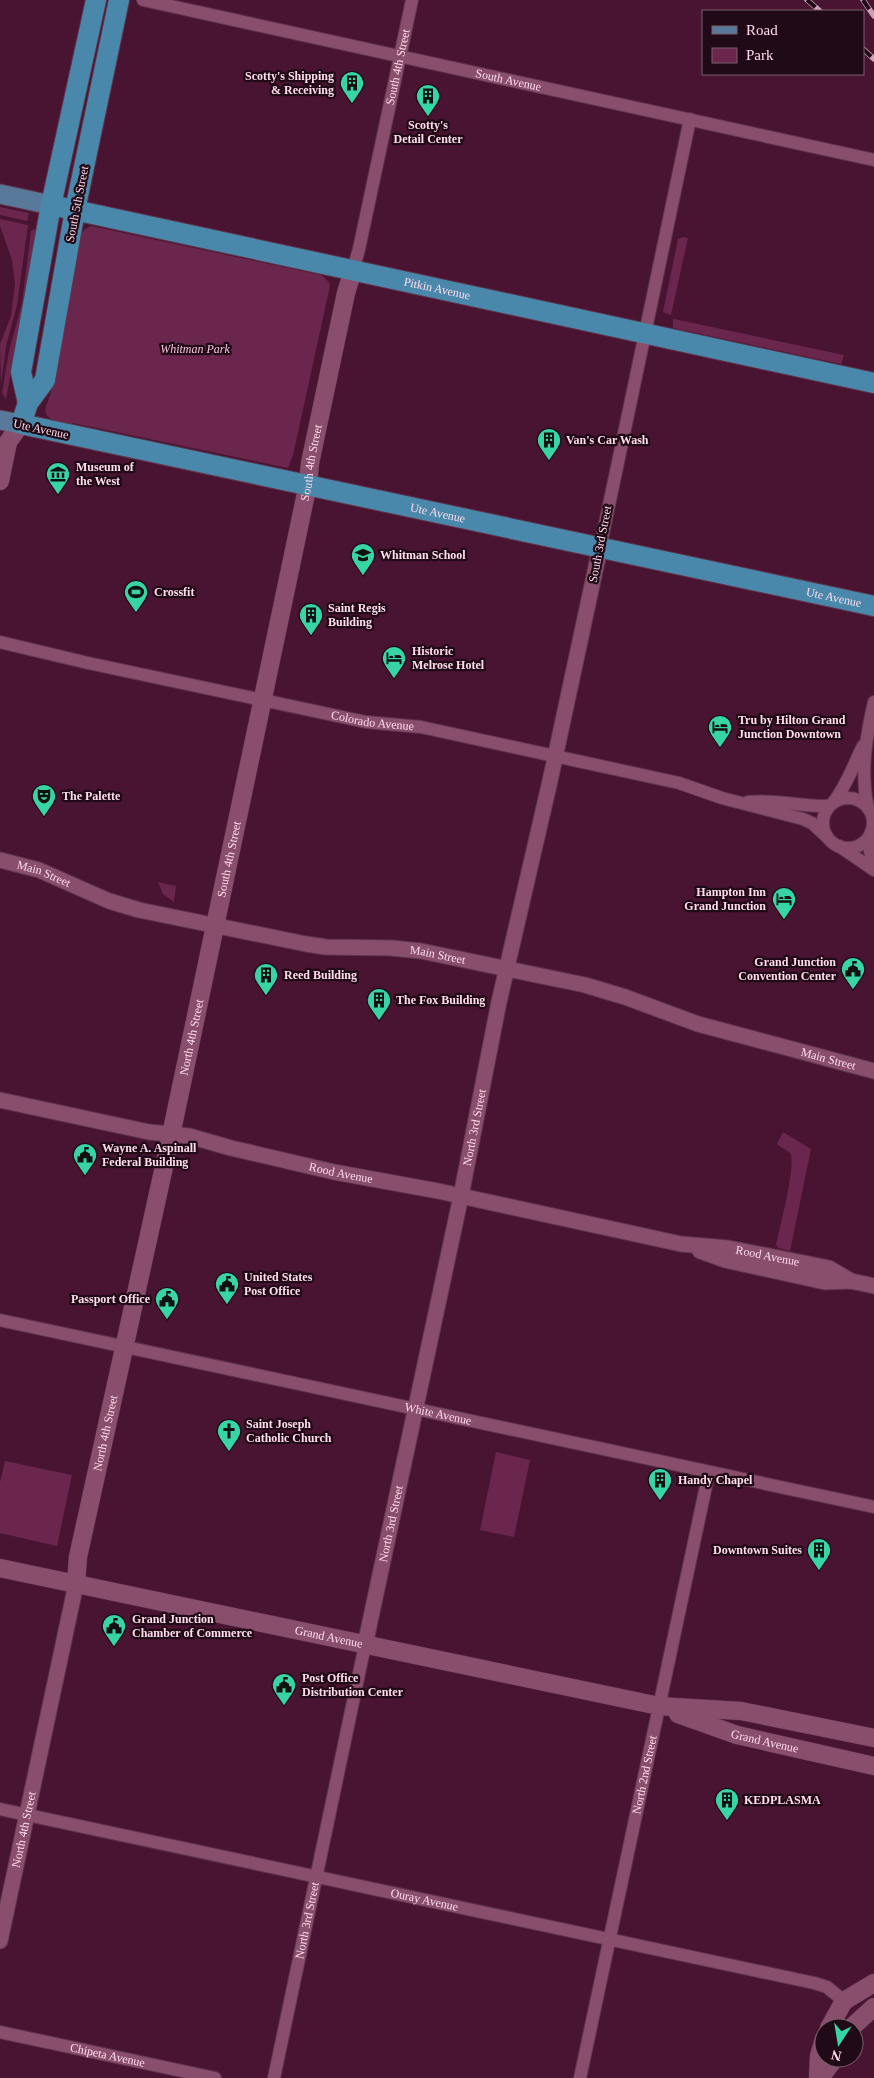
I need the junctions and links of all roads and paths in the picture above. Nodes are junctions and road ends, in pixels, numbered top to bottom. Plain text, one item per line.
1 (96, 0) edge
2 (104, 0) edge
3 (119, 0) edge
4 (143, 0) edge
5 (412, 0) edge
6 (400, 56) junction
7 (100, 90) junction
8 (690, 119) junction
9 (874, 160) edge
10 (0, 194) edge
11 (51, 205) junction
12 (75, 210) junction
13 (354, 270) junction
14 (644, 334) junction
15 (874, 383) edge
16 (28, 403) junction
17 (0, 420) edge
18 (21, 424) junction
19 (0, 482) edge
20 (308, 484) junction
21 (600, 548) junction
22 (874, 606) edge
23 (0, 642) edge
24 (263, 700) junction
25 (874, 702) edge
26 (866, 740) junction
27 (556, 756) junction
28 (746, 802) junction
29 (831, 804) junction
30 (868, 808) junction
31 (871, 832) junction
32 (832, 841) junction
33 (0, 860) edge
34 (874, 870) edge
35 (214, 926) junction
36 (506, 968) junction
37 (874, 1071) edge
38 (0, 1100) edge
39 (171, 1134) junction
40 (461, 1196) junction
41 (874, 1286) edge
42 (0, 1320) edge
43 (124, 1347) junction
44 (416, 1409) junction
45 (709, 1472) junction
46 (874, 1507) edge
47 (0, 1568) edge
48 (76, 1584) junction
49 (365, 1645) junction
50 (659, 1706) junction
51 (874, 1738) edge
52 (874, 1766) edge
53 (0, 1809) edge
54 (27, 1815) junction
55 (316, 1876) junction
56 (610, 1939) junction
57 (0, 1941) edge
58 (874, 1983) edge
59 (844, 2001) junction
60 (874, 2007) edge
61 (835, 2018) edge
62 (862, 2018) edge
63 (0, 2032) edge
64 (827, 2068) edge
65 (215, 2078) edge
66 (274, 2078) edge
67 (580, 2078) edge
68 (819, 2078) edge

1 - 11 highway, South 5th Street
2 - 7 highway
3 - 7 highway, South 5th Street
4 - 6 street, South Avenue
5 - 6 street, South 4th Street
6 - 8 street, South Avenue
6 - 13 street, South 4th Street
7 - 12 highway, South 5th Street
8 - 9 street, South Avenue
8 - 14 street, South 3rd Street
10 - 11 main road, Pitkin Avenue
11 - 12 highway, Pitkin Avenue
11 - 16 highway, South 5th Street
12 - 13 highway, Pitkin Avenue
12 - 16 highway, South 5th Street
13 - 14 highway, Pitkin Avenue
13 - 20 main road, South 4th Street
14 - 15 highway, Pitkin Avenue
14 - 21 street, South 3rd Street
16 - 18 highway, South 5th Street
17 - 18 main road, Ute Avenue
18 - 19 main road, South 5th Street
18 - 20 highway, Ute Avenue
20 - 21 highway, Ute Avenue
20 - 24 main road, South 4th Street
21 - 22 highway, Ute Avenue
21 - 27 street, South 3rd Street
23 - 24 street, Colorado Avenue
24 - 27 street, Colorado Avenue
24 - 35 main road, South 4th Street
25 - 26 street
26 - 29 street
26 - 30 street
27 - 28 street, Colorado Avenue
27 - 36 street, South 3rd Street
28 - 29 street, Colorado Avenue
28 - 32 street, Colorado Avenue
29 - 30 street
29 - 32 street
30 - 31 street
31 - 32 street
31 - 34 street
32 - 34 street, Colorado Avenue
33 - 35 street, Main Street
35 - 36 street, Main Street
35 - 39 main road, North 4th Street
36 - 37 street, Main Street
36 - 40 street, North 3rd Street
38 - 39 street, Rood Avenue
39 - 40 street, Rood Avenue
39 - 43 main road, North 4th Street
40 - 41 street, Rood Avenue
40 - 44 street, North 3rd Street
42 - 43 street, White Avenue
43 - 44 street, White Avenue
43 - 48 main road, North 4th Street
44 - 45 street, White Avenue
44 - 49 street, North 3rd Street
45 - 46 street, White Avenue
45 - 50 street, North 2nd Street
47 - 48 main road, Grand Avenue
48 - 49 main road, Grand Avenue
48 - 54 street, North 4th Street
49 - 50 main road, Grand Avenue
49 - 55 street, North 3rd Street
50 - 51 main road, Grand Avenue
50 - 52 main road, Grand Avenue
50 - 56 street, North 2nd Street
53 - 54 street, Ouray Avenue
54 - 55 street, Ouray Avenue
54 - 57 street, North 4th Street
55 - 56 street, Ouray Avenue
55 - 66 street, North 3rd Street
56 - 59 street, Ouray Avenue
56 - 67 street, North 2nd Street
58 - 59 main road
59 - 61 main road
60 - 62 main road
63 - 65 street, Chipeta Avenue
64 - 68 main road

